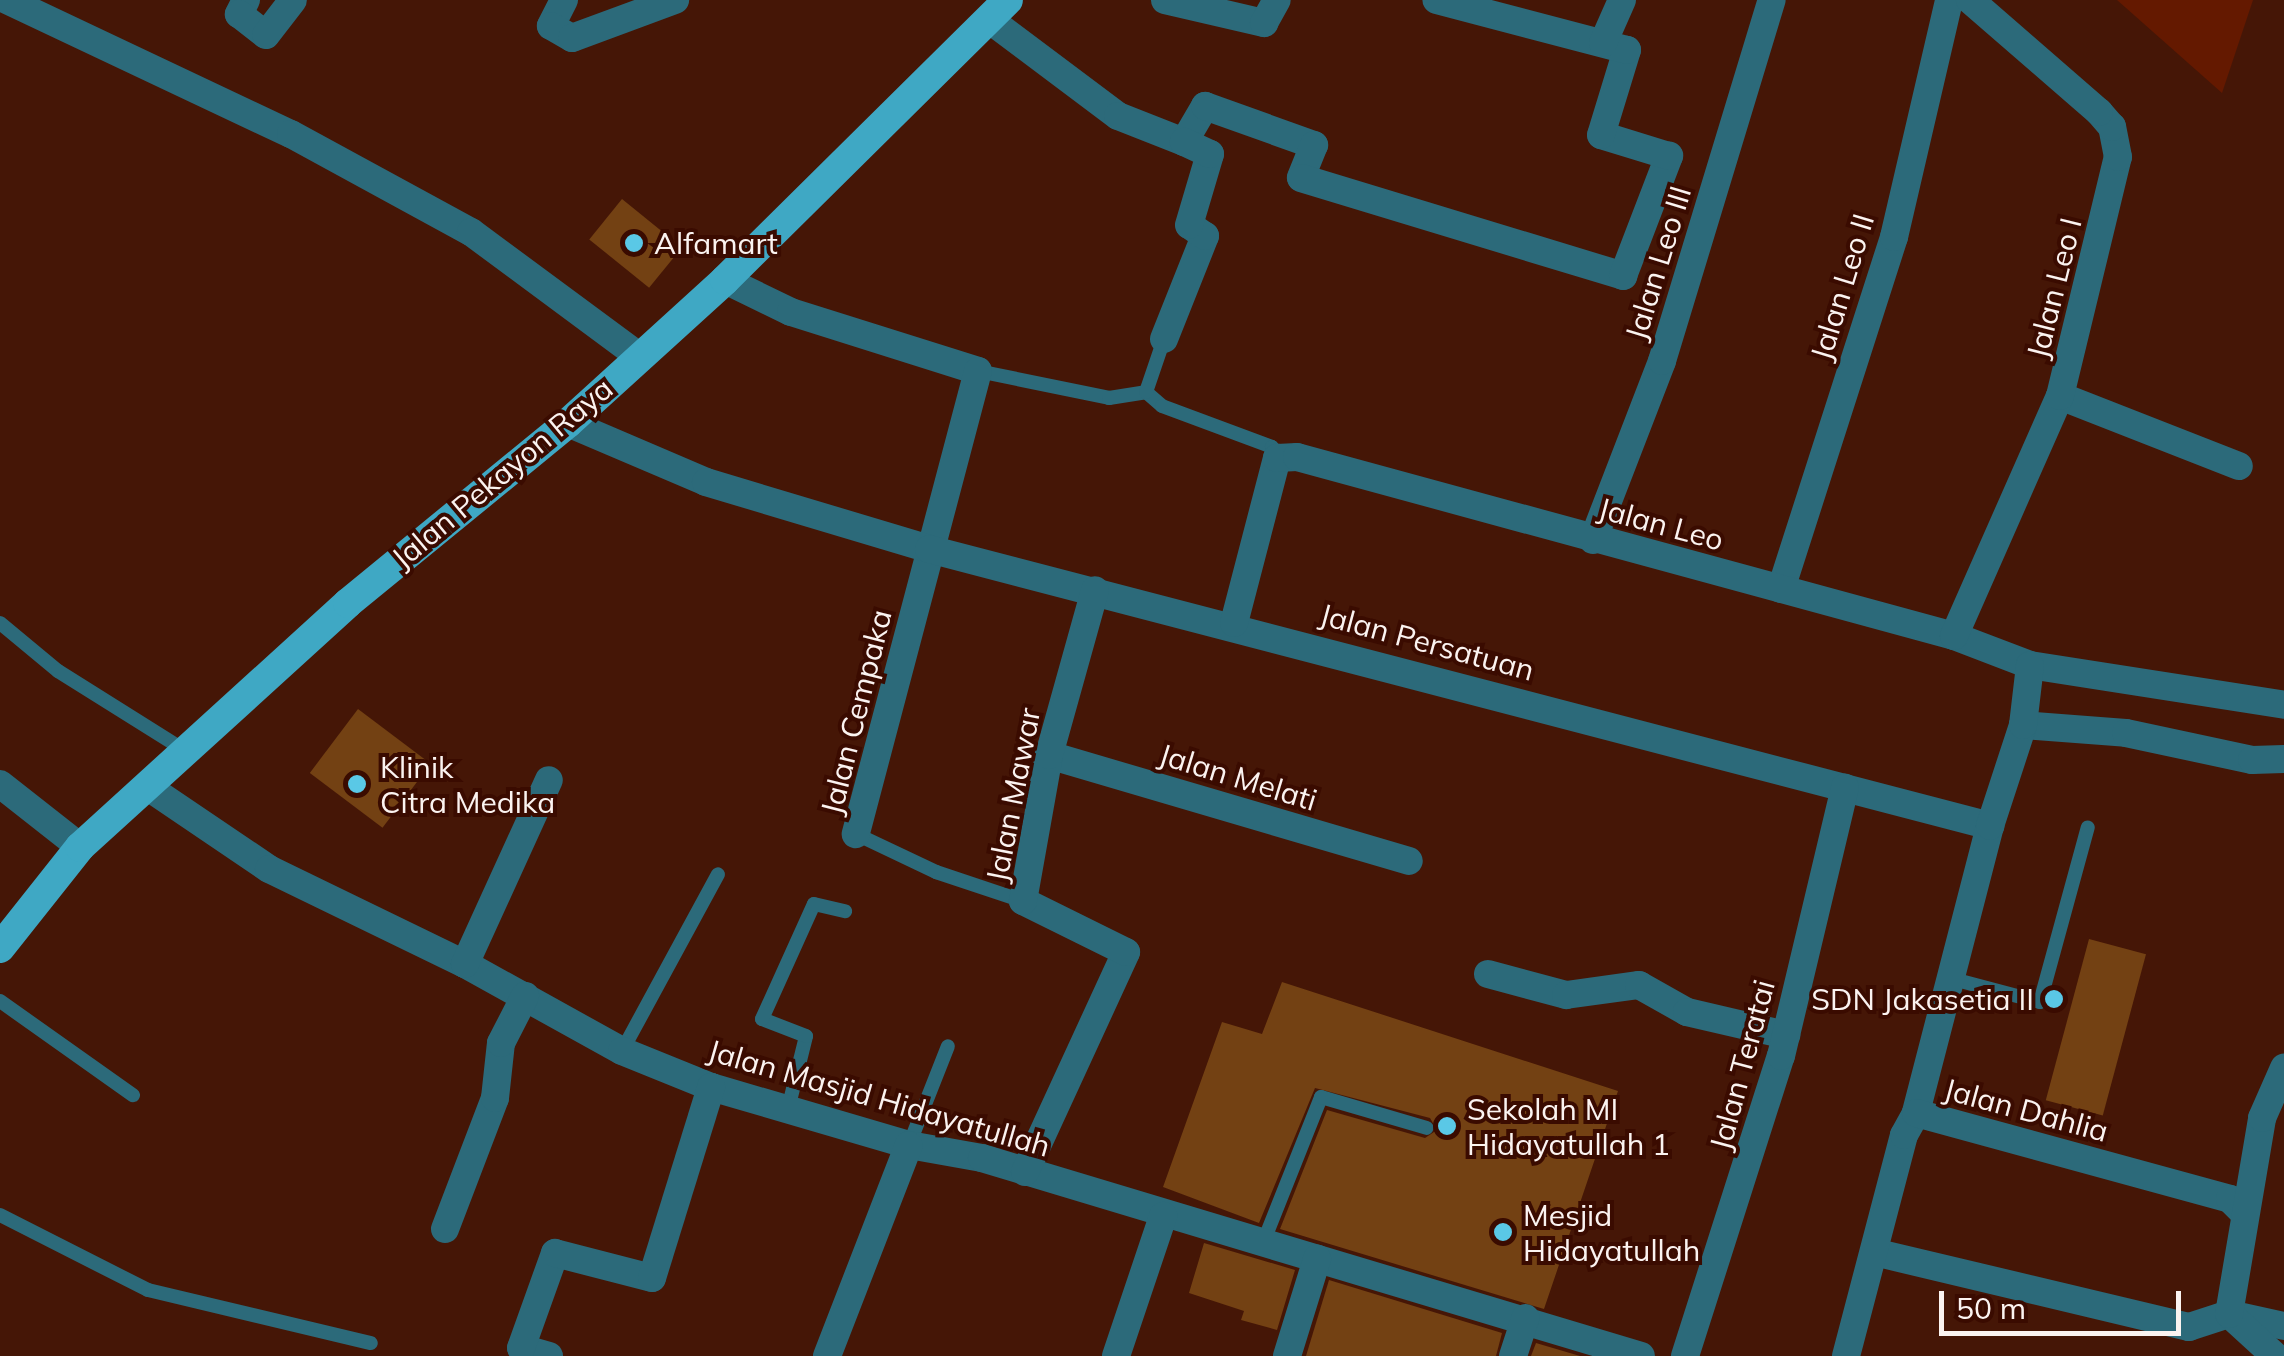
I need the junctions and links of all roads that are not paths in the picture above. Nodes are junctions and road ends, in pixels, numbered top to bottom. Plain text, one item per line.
1 (7, 0) edge
2 (246, 0) edge
3 (293, 0) edge
4 (564, 0) edge
5 (676, 0) edge
6 (1164, 0) edge
7 (1277, 0) edge
8 (1436, 0) edge
9 (1622, 0) edge
10 (1772, 0) edge
11 (1949, 0) edge
12 (1970, 0) edge
13 (999, 10) edge
14 (1604, 43) junction
15 (1184, 142) junction
16 (725, 280) junction
17 (1164, 340) joint
18 (637, 355) junction
19 (978, 372) junction
20 (1146, 392) junction
21 (2060, 396) junction
22 (568, 423) junction
23 (1276, 458) junction
24 (2239, 466) dead end
25 (1593, 540) junction
26 (929, 549) junction
27 (1781, 589) junction
28 (1095, 590) junction
29 (0, 623) edge
30 (1234, 624) junction
31 (1954, 636) junction
32 (2030, 665) junction
33 (2284, 704) edge
34 (2023, 725) junction
35 (184, 750) junction
36 (1049, 755) junction
37 (2284, 759) edge
38 (549, 780) dead end
39 (0, 784) edge
40 (148, 787) junction
41 (1846, 788) junction
42 (1990, 826) junction
43 (2088, 827) dead end
44 (856, 834) joint
45 (80, 847) junction
46 (1408, 862) dead end
47 (718, 874) dead end
48 (1024, 902) junction
49 (845, 911) dead end
50 (0, 948) edge
51 (465, 964) junction
52 (1488, 974) dead end
53 (1953, 979) junction
54 (524, 996) junction
55 (0, 1001) edge
56 (1786, 1036) junction
57 (948, 1046) dead end
58 (622, 1052) junction
59 (2284, 1068) edge
60 (711, 1087) junction
61 (133, 1095) dead end
62 (788, 1109) junction
63 (1916, 1113) junction
64 (1427, 1128) dead end
65 (909, 1145) junction
66 (1024, 1172) junction
67 (2243, 1212) junction
68 (0, 1214) edge
69 (1163, 1216) junction
70 (444, 1229) dead end
71 (1263, 1243) junction
72 (1874, 1252) junction
73 (1317, 1259) junction
74 (2229, 1314) junction
75 (1526, 1318) junction
76 (2284, 1326) edge
77 (371, 1344) dead end
78 (549, 1356) edge
79 (827, 1356) edge
80 (1116, 1356) edge
81 (1287, 1356) edge
82 (1513, 1356) edge
83 (1642, 1356) edge
84 (1685, 1356) edge
85 (1846, 1356) edge
86 (2275, 1356) edge

1 - 18 street
2 - 3 street
4 - 5 street
6 - 7 street
8 - 14 street
9 - 14 street
10 - 25 street, Jalan Leo III
11 - 27 street, Jalan Leo II
12 - 21 street, Jalan Leo I
13 - 15 street
13 - 16 main road, Jalan Pekayon Raya
14 - 15 street
15 - 17 street
16 - 18 main road, Jalan Pekayon Raya
16 - 19 street
17 - 20 lane
18 - 22 main road, Jalan Pekayon Raya
19 - 20 lane
19 - 26 street, Jalan Cempaka
20 - 23 lane
21 - 24 street
21 - 31 street, Jalan Leo I
22 - 26 street, Jalan Persatuan
22 - 35 main road, Jalan Pekayon Raya
23 - 25 street, Jalan Leo
23 - 30 street
25 - 27 street, Jalan Leo
26 - 28 street, Jalan Persatuan
26 - 44 street, Jalan Cempaka
27 - 31 street, Jalan Leo
28 - 30 street, Jalan Persatuan
28 - 36 street, Jalan Mawar
29 - 35 lane
30 - 41 street, Jalan Persatuan
31 - 32 street, Jalan Leo
32 - 33 street, Jalan Leo
32 - 34 street
34 - 37 street
34 - 42 street
35 - 40 main road, Jalan Pekayon Raya
36 - 46 street, Jalan Melati
36 - 48 street, Jalan Mawar
38 - 51 street
39 - 45 street
40 - 45 main road, Jalan Pekayon Raya
40 - 51 street, Jalan Masjid Hidayatullah
41 - 42 street, Jalan Persatuan
41 - 56 street, Jalan Teratai
42 - 53 street
43 - 53 lane
44 - 48 lane, Jalan Cempaka
45 - 50 main road, Jalan Pekayon Raya
47 - 58 lane
48 - 66 street, Jalan Mawar
49 - 62 lane
51 - 54 street, Jalan Masjid Hidayatullah
52 - 56 street
53 - 63 street
54 - 58 street, Jalan Masjid Hidayatullah
54 - 70 street
55 - 61 lane
56 - 84 street, Jalan Teratai
57 - 65 lane
58 - 60 street, Jalan Masjid Hidayatullah
59 - 67 street
60 - 62 street, Jalan Masjid Hidayatullah
60 - 78 street
62 - 65 street, Jalan Masjid Hidayatullah
63 - 67 street, Jalan Dahlia
63 - 72 street, Jalan Dahlia
64 - 71 lane
65 - 66 street, Jalan Masjid Hidayatullah
65 - 79 street
66 - 69 street, Jalan Masjid Hidayatullah
67 - 74 street
68 - 77 lane
69 - 71 street, Jalan Masjid Hidayatullah
69 - 80 street
71 - 73 street, Jalan Masjid Hidayatullah
72 - 74 street
72 - 85 street, Jalan Dahlia
73 - 75 street, Jalan Masjid Hidayatullah
73 - 81 street
74 - 76 street
74 - 86 street
75 - 82 street
75 - 83 street, Jalan Masjid Hidayatullah

